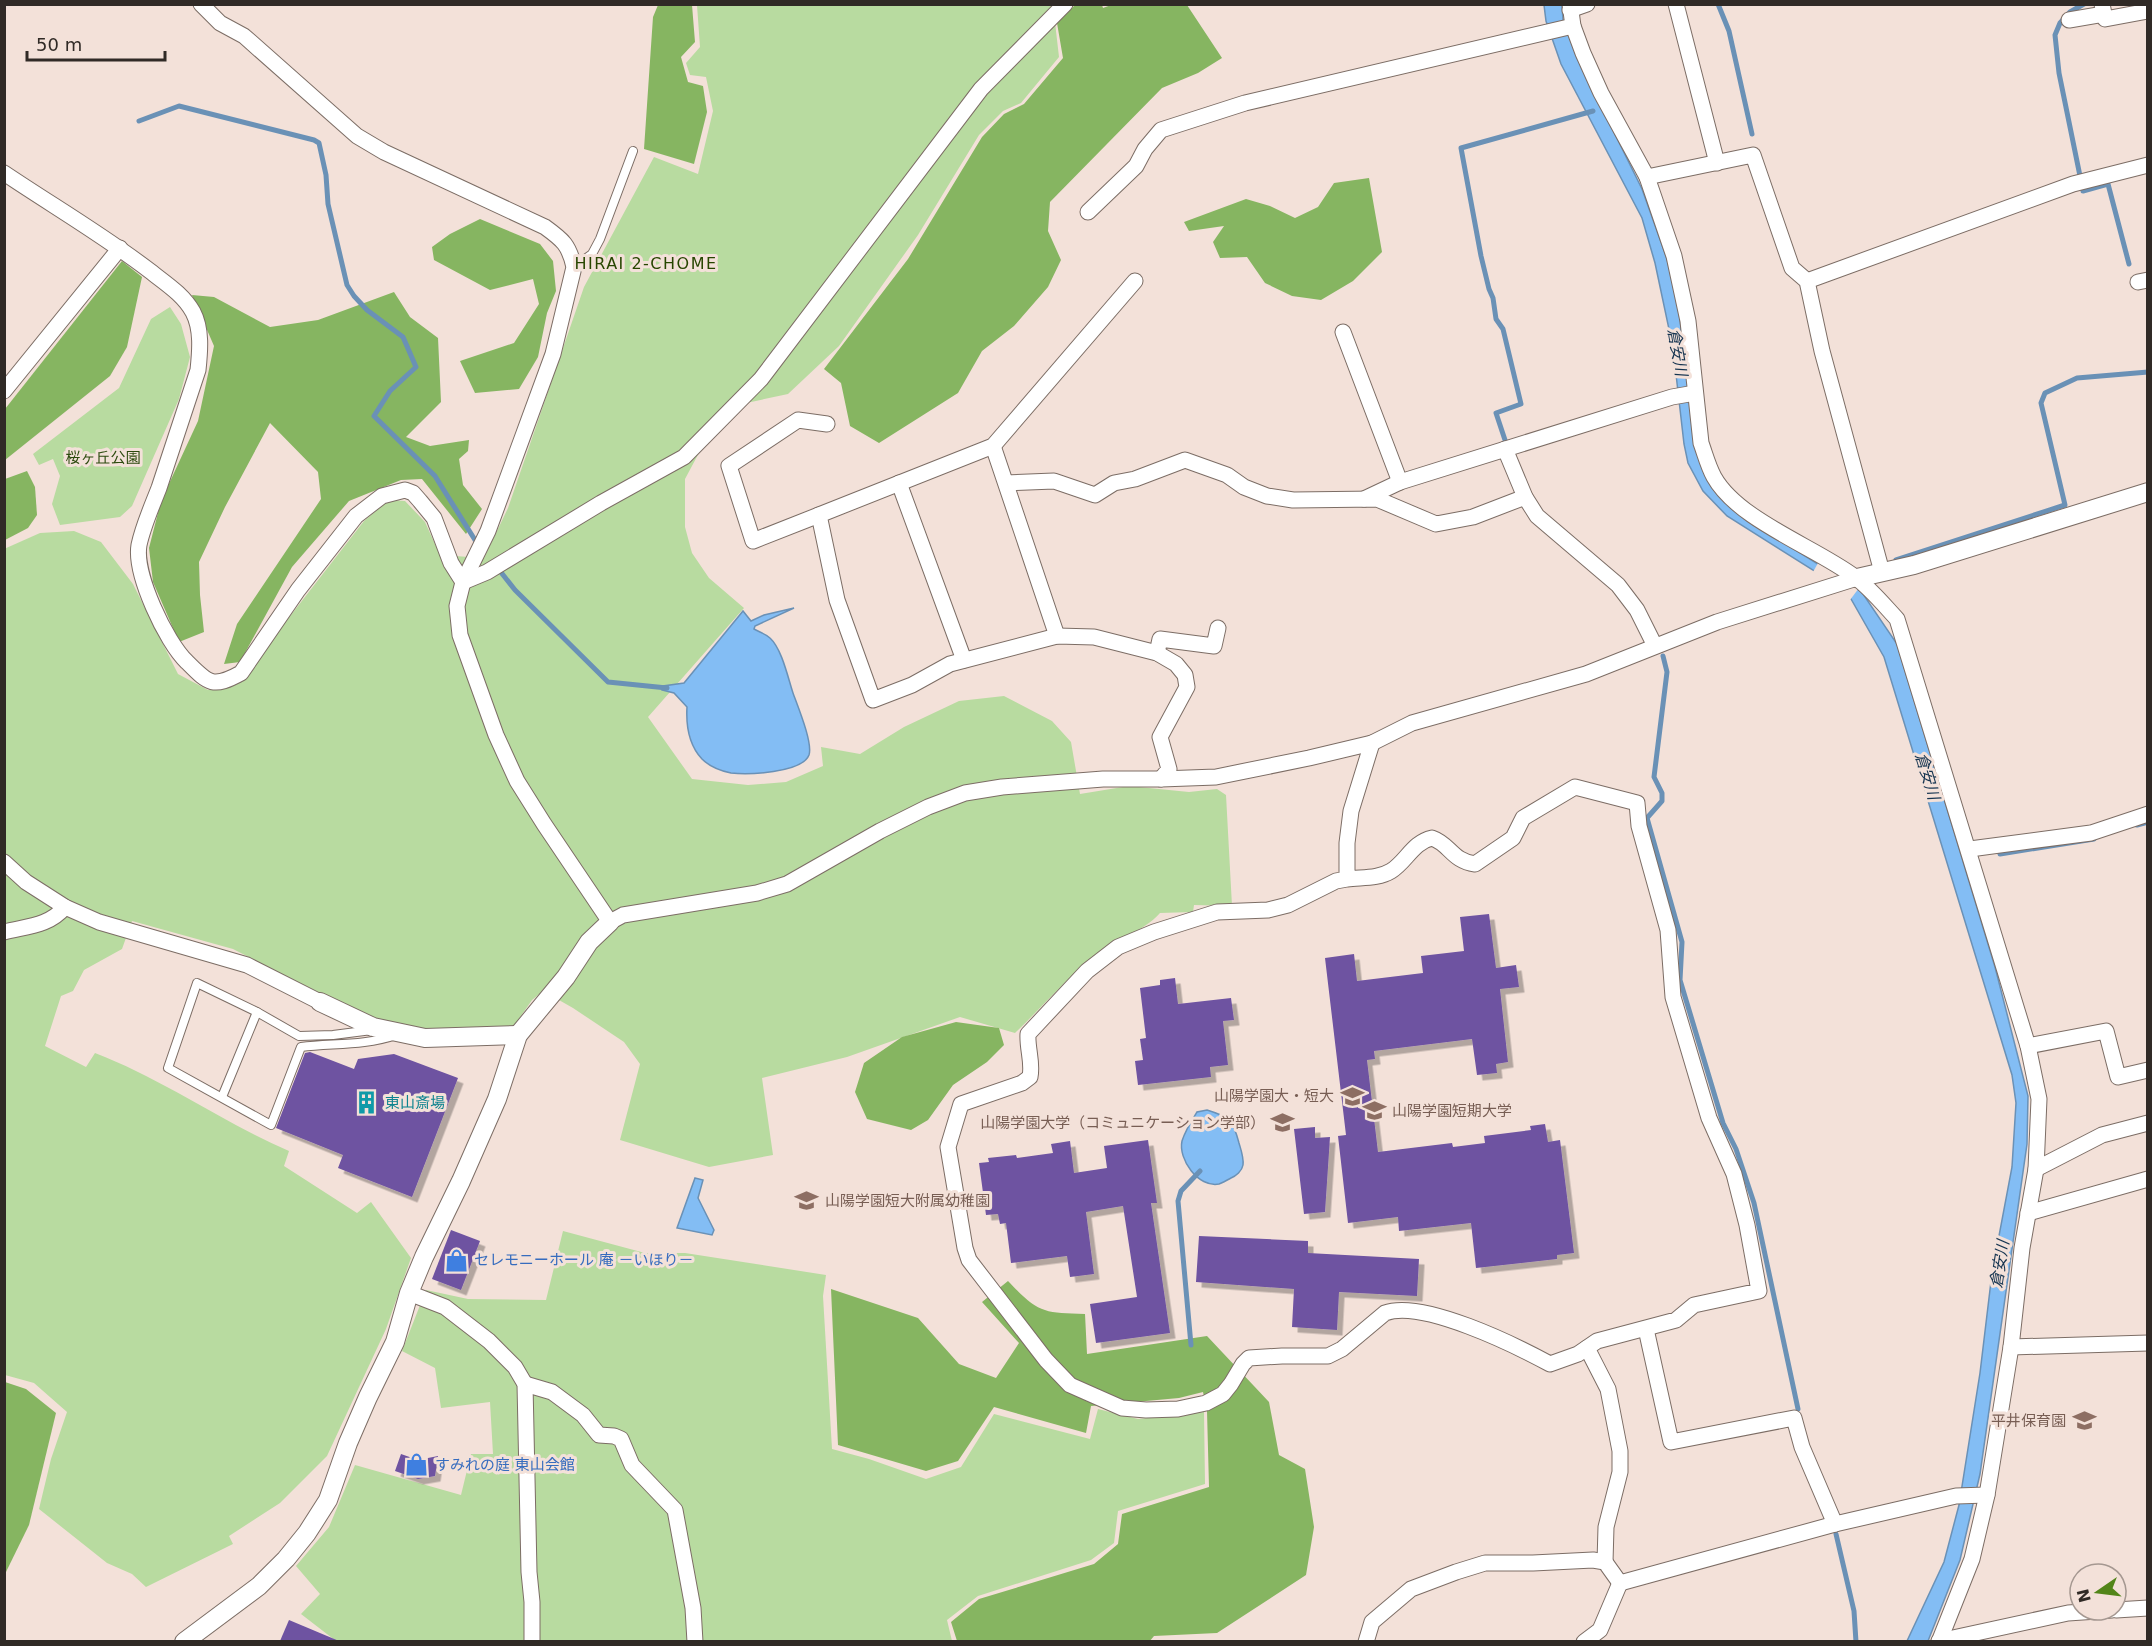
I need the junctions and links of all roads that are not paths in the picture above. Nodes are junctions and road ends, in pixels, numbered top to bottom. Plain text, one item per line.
1 (201, 4) edge
2 (1065, 4) edge
3 (1587, 4) edge
4 (1676, 4) edge
5 (2103, 9) edge
6 (2148, 11) edge
7 (1570, 17) edge
8 (2069, 20) dead end
9 (633, 151) dead end
10 (1717, 163) junction
11 (2148, 165) edge
12 (4, 173) edge
13 (1647, 177) junction
14 (1088, 212) dead end
15 (120, 248) junction
16 (574, 267) junction
17 (1135, 281) dead end
18 (1807, 281) junction
19 (1343, 332) dead end
20 (4, 392) edge
21 (1688, 394) junction
22 (826, 424) dead end
23 (993, 446) junction
24 (1507, 449) junction
25 (1400, 482) junction
26 (899, 483) junction
27 (1006, 483) junction
28 (2148, 492) edge
29 (1525, 497) junction
30 (1362, 500) junction
31 (819, 515) junction
32 (1882, 572) junction
33 (1852, 579) junction
34 (463, 582) junction
35 (1218, 628) dead end
36 (1057, 636) junction
37 (1655, 646) junction
38 (1157, 653) junction
39 (964, 660) junction
40 (1372, 743) junction
41 (1161, 779) junction
42 (2148, 814) edge
43 (1970, 849) junction
44 (4, 862) edge
45 (1347, 879) junction
46 (65, 907) junction
47 (610, 922) junction
48 (4, 932) edge
49 (320, 1002) joint
50 (257, 1012) junction
51 (381, 1029) junction
52 (403, 1033) junction
53 (518, 1035) junction
54 (2028, 1046) junction
55 (2148, 1070) edge
56 (222, 1097) junction
57 (2148, 1123) edge
58 (2036, 1168) junction
59 (2148, 1179) edge
60 (2028, 1213) junction
61 (410, 1293) junction
62 (1646, 1329) junction
63 (2148, 1343) edge
64 (2011, 1347) junction
65 (1587, 1348) junction
66 (525, 1384) junction
67 (1983, 1495) junction
68 (1835, 1524) junction
69 (1605, 1562) junction
70 (1620, 1582) junction
71 (2148, 1608) edge
72 (2128, 1609) edge
73 (2068, 1613) edge
74 (184, 1641) edge
75 (532, 1641) edge
76 (696, 1641) edge
77 (1366, 1641) edge
78 (1584, 1641) edge
79 (1939, 1641) edge

1 - 16 street
2 - 34 street
3 - 7 street
4 - 10 street
5 - 6 street
5 - 8 street
7 - 13 street
7 - 14 street
9 - 16 lane
10 - 13 street
10 - 18 street
11 - 18 street
12 - 15 street
13 - 21 street
15 - 20 street
15 - 34 street
16 - 34 street
17 - 23 street
18 - 32 street
19 - 25 street
21 - 24 street
21 - 33 street
22 - 31 street
23 - 26 street
23 - 27 street
24 - 25 street
24 - 29 street
25 - 30 street
26 - 31 street
26 - 39 street
27 - 30 street
27 - 36 street
28 - 32 street
29 - 30 street
29 - 37 street
31 - 39 street
32 - 33 street
33 - 37 street
33 - 43 street
34 - 47 street
35 - 38 street
36 - 38 street
36 - 39 street
37 - 40 street
38 - 41 street
40 - 41 street
40 - 45 street
41 - 47 street
42 - 43 street
43 - 54 street
44 - 46 street
45 - 62 street
45 - 65 street
46 - 48 street
46 - 49 street
47 - 53 street
49 - 51 street
50 - 51 lane
50 - 56 lane
50 - 56 lane
51 - 52 street
52 - 53 street
52 - 56 lane
53 - 61 street
54 - 55 street
54 - 58 street
57 - 58 street
58 - 60 street
59 - 60 street
60 - 64 street
61 - 66 street
61 - 74 street
62 - 65 street
62 - 68 street
63 - 64 street
64 - 67 street
65 - 69 street
66 - 75 street
66 - 76 street
67 - 68 street
67 - 79 street
68 - 70 street
69 - 70 street
69 - 77 street
70 - 78 street
71 - 72 street
73 - 79 street

